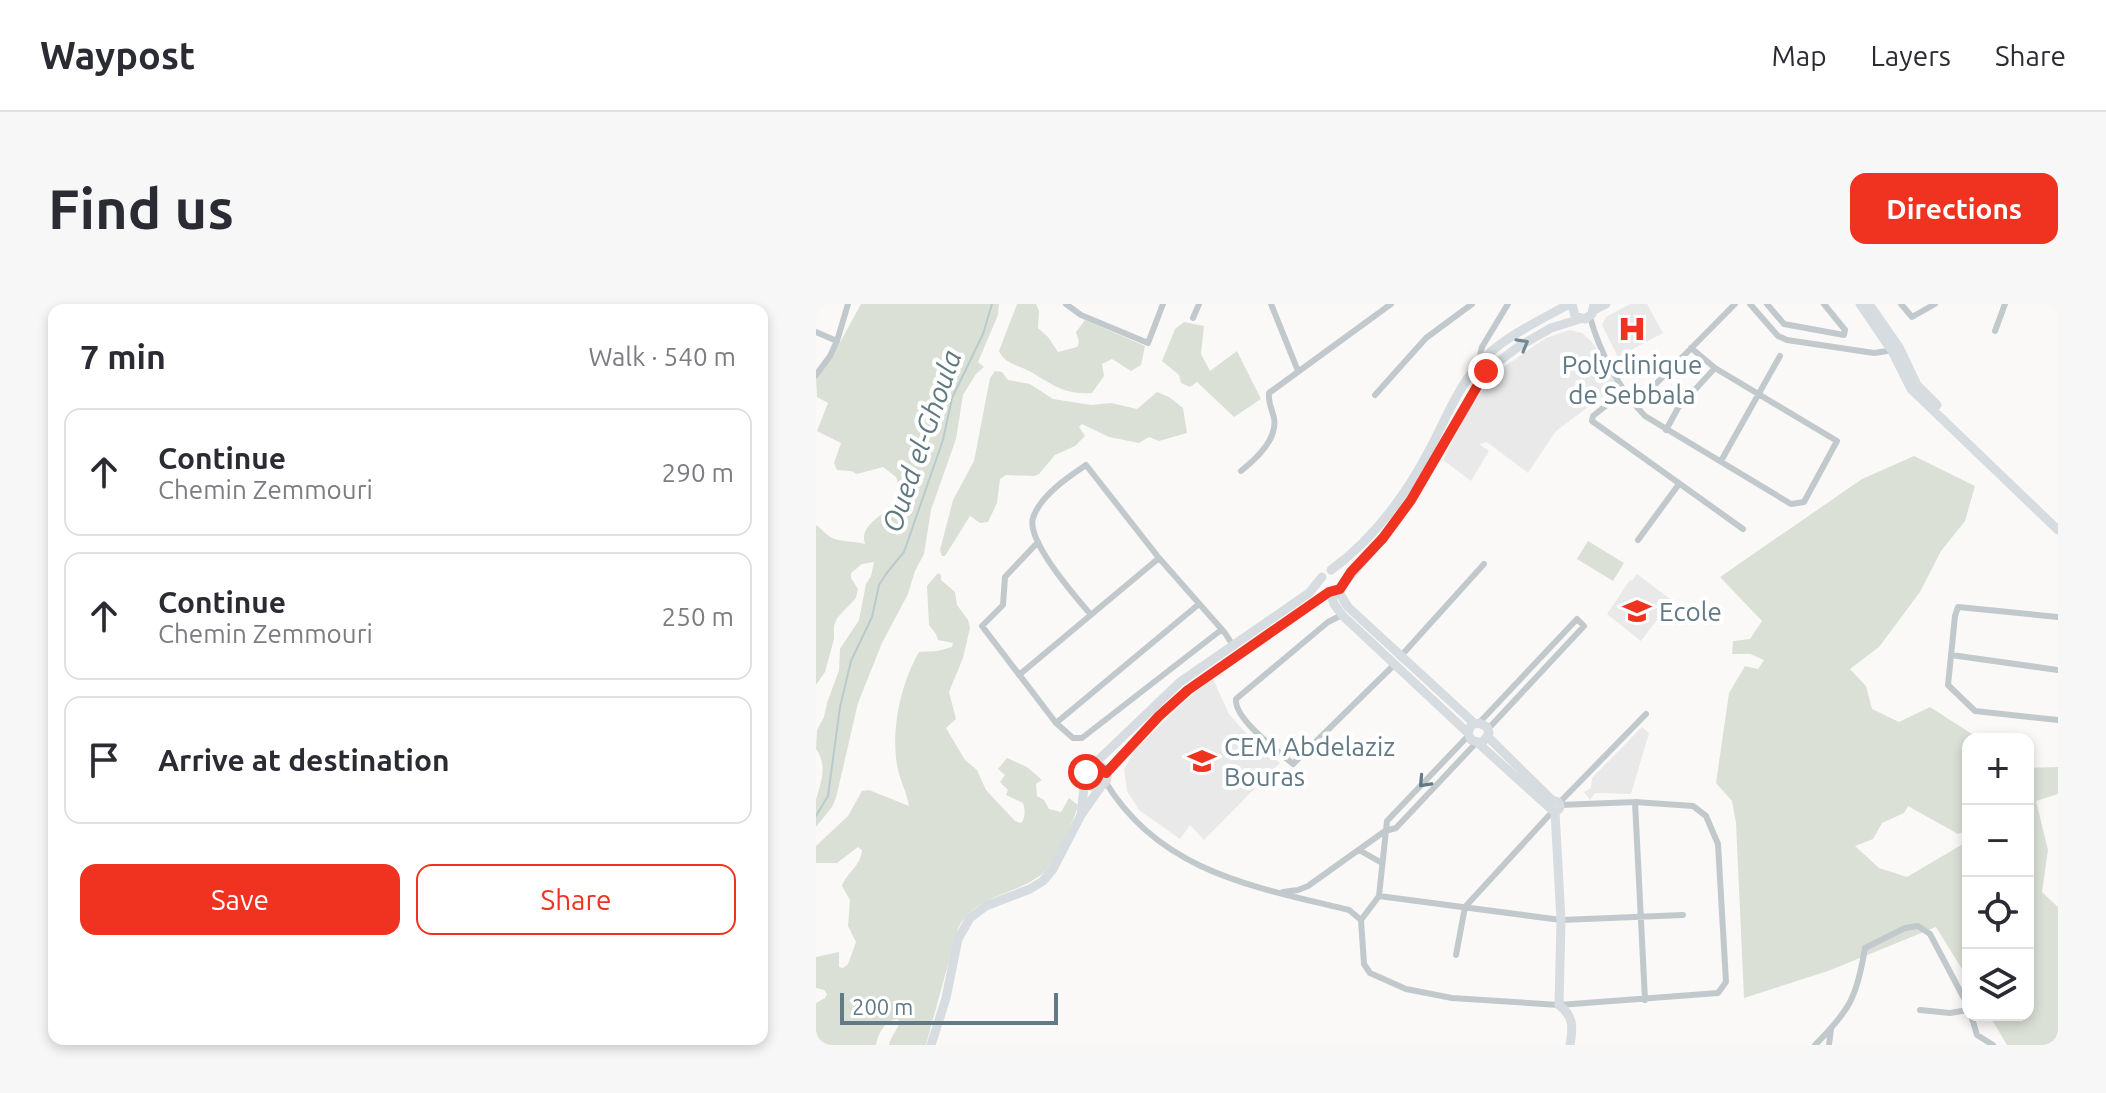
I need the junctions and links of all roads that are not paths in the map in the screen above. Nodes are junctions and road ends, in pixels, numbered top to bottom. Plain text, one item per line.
1 (848, 304) edge
2 (1066, 304) edge
3 (1163, 304) edge
4 (1199, 304) edge
5 (1271, 304) edge
6 (1391, 304) edge
7 (1472, 304) edge
8 (1571, 304) edge
9 (1606, 304) edge
10 (1735, 304) edge
11 (1750, 304) edge
12 (1767, 304) edge
13 (1824, 304) edge
14 (1860, 304) edge
15 (1869, 304) edge
16 (1901, 304) edge
17 (1935, 304) edge
18 (2005, 304) edge
19 (1505, 305) edge
20 (1589, 312) edge
21 (1193, 318) dead end
22 (1995, 331) dead end
23 (816, 332) edge
24 (837, 341) junction
25 (1691, 348) junction
26 (1896, 350) junction
27 (1780, 356) dead end
28 (1478, 365) junction
29 (1715, 368) junction
30 (1298, 371) junction
31 (816, 375) edge
32 (1624, 391) junction
33 (1375, 395) dead end
34 (1758, 395) junction
35 (1635, 405) junction
36 (1666, 430) junction
37 (1721, 461) junction
38 (1241, 471) dead end
39 (1679, 484) junction
40 (2058, 521) edge
41 (1743, 529) dead end
42 (2058, 530) edge
43 (1638, 540) dead end
44 (1038, 542) junction
45 (1159, 558) junction
46 (1484, 564) dead end
47 (1331, 570) junction
48 (1322, 577) junction
49 (1335, 590) junction
50 (1199, 604) junction
51 (1091, 615) junction
52 (1342, 615) junction
53 (2058, 617) edge
54 (1221, 630) junction
55 (1232, 644) junction
56 (1951, 655) junction
57 (1397, 660) junction
58 (2058, 670) edge
59 (1019, 675) junction
60 (1646, 714) dead end
61 (2058, 720) edge
62 (1056, 723) junction
63 (1474, 733) junction
64 (1488, 733) junction
65 (1091, 767) junction
66 (1085, 779) junction
67 (1104, 780) junction
68 (1635, 802) junction
69 (1555, 807) junction
70 (1081, 815) junction
71 (1385, 831) junction
72 (1359, 850) junction
73 (1382, 863) junction
74 (1276, 892) junction
75 (1379, 896) junction
76 (1465, 907) junction
77 (1683, 915) dead end
78 (1641, 916) junction
79 (1361, 920) junction
80 (1561, 920) junction
81 (1456, 955) dead end
82 (1962, 996) edge
83 (1645, 1000) junction
84 (1559, 1005) junction
85 (1920, 1010) dead end
86 (1962, 1010) edge
87 (1973, 1021) edge
88 (1831, 1029) junction
89 (1977, 1035) junction
90 (931, 1045) edge
91 (1570, 1045) edge
92 (1815, 1045) edge
93 (1829, 1045) edge
94 (1978, 1045) edge
95 (1993, 1045) edge

1 - 24 street
2 - 3 street
4 - 21 street
5 - 30 street
6 - 30 street
7 - 33 street
8 - 20 street
8 - 28 street
9 - 20 street
10 - 25 street
11 - 26 street
12 - 13 street
14 - 26 street
15 - 26 street
16 - 17 street
18 - 22 street
19 - 28 street
20 - 32 street
49 -> 20 street
23 - 24 street
24 - 31 street
25 - 29 street
25 - 35 street
26 - 40 street
26 - 42 street
27 - 34 street
28 - 47 street
29 - 34 street
29 - 36 street
30 - 38 street
32 - 35 street
32 - 39 street
34 - 37 street
34 - 37 street
35 - 36 street
36 - 37 street
39 - 41 street
39 - 43 street
44 - 45 street
44 - 51 street
44 - 59 street
45 - 50 street
45 - 51 street
46 - 57 street
47 - 48 street
47 - 49 street
48 - 49 street
48 - 55 street
49 - 52 street
49 - 57 street
49 - 67 street
50 - 54 street
50 - 62 street
51 - 59 street
52 - 57 street
52 - 57 street
53 - 56 street
54 - 55 street
54 - 62 street
55 - 65 street
56 - 58 street
56 - 61 street
57 - 63 street
59 - 62 street
60 - 69 street
63 - 64 street
63 - 64 street
63 - 64 street
63 - 69 street
63 - 71 street
64 - 69 street
65 - 66 street
65 - 67 street
66 - 67 street
66 - 70 street
67 - 70 street
67 - 74 street
68 - 69 street
68 - 78 street
68 - 83 street
69 - 76 street
69 - 80 street
70 - 90 street
71 - 72 street
71 - 73 street
72 - 73 street
72 - 74 street
73 - 75 street
74 - 79 street
75 - 76 street
75 - 79 street
76 - 80 street
76 - 81 street
77 - 78 street
78 - 80 street
78 - 83 street
79 - 84 street
80 - 84 street
82 - 88 street
83 - 84 street
84 - 91 street
85 - 86 street
87 - 89 street
88 - 92 street
88 - 93 street
89 - 94 street
89 - 95 street

